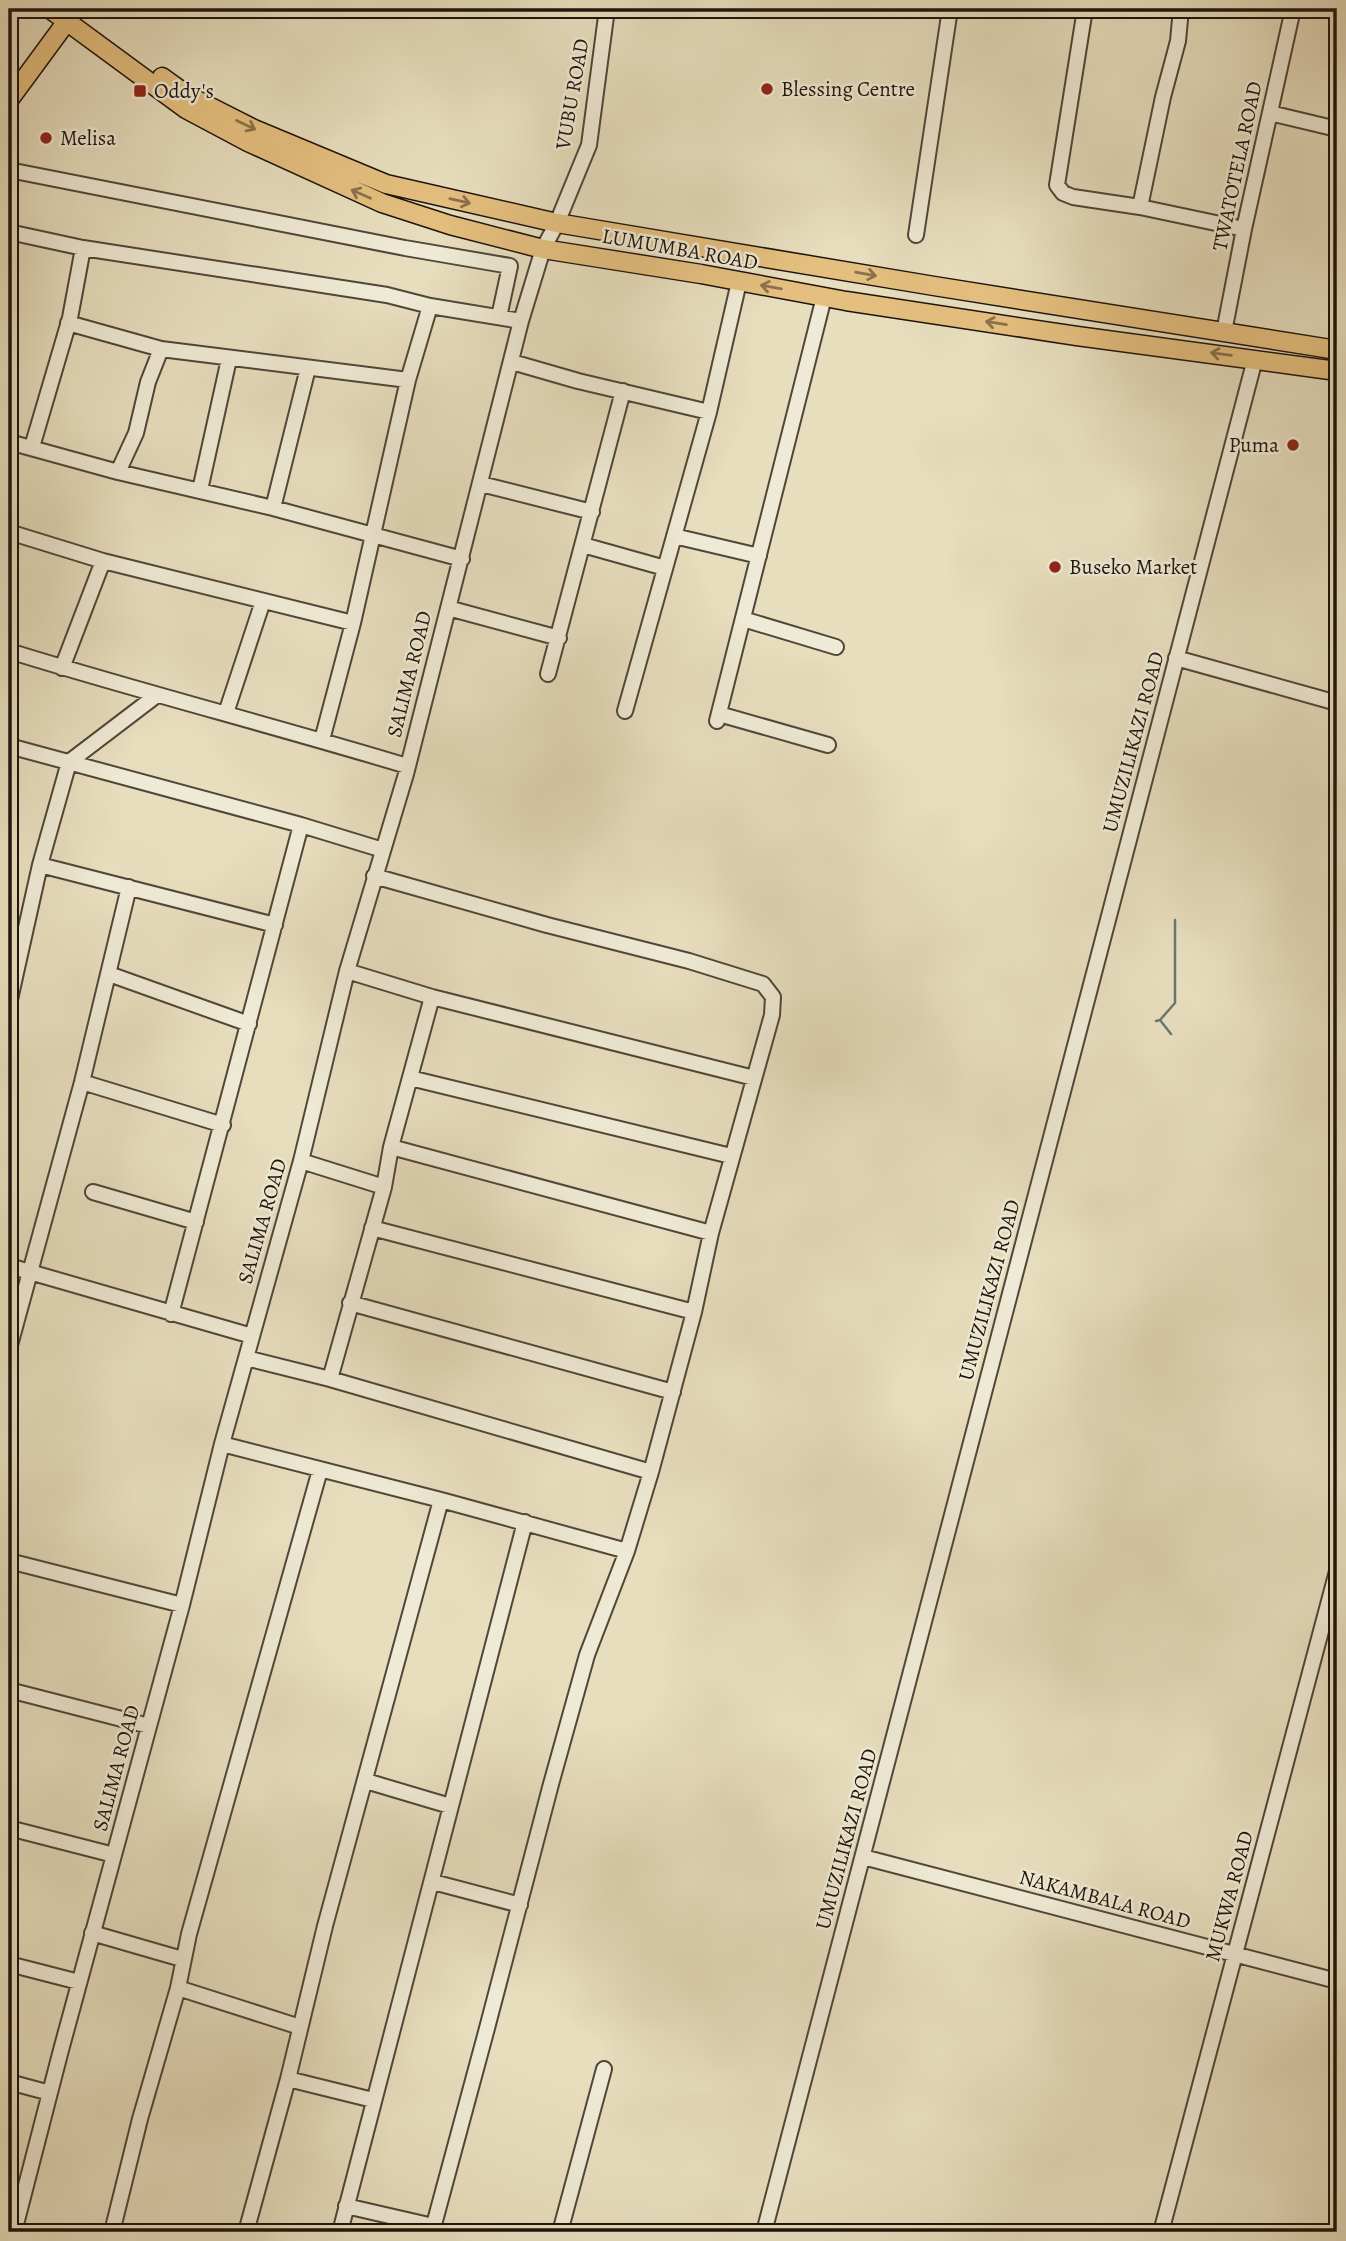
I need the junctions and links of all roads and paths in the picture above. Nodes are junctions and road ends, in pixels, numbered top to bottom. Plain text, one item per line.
1 (607, 9) edge
2 (950, 9) edge
3 (1085, 9) edge
4 (1181, 9) edge
5 (1293, 9) edge
6 (63, 13) edge
7 (9, 81) edge
8 (9, 100) edge
9 (1270, 113) junction
10 (1337, 129) edge
11 (9, 170) edge
12 (1140, 207) junction
13 (557, 223) junction
14 (1244, 229) junction
15 (9, 232) edge
16 (916, 235) dead end
17 (83, 248) junction
18 (543, 249) junction
19 (739, 282) junction
20 (824, 297) junction
21 (430, 306) junction
22 (499, 317) junction
23 (521, 321) junction
24 (68, 323) junction
25 (1224, 332) junction
26 (161, 349) junction
27 (1337, 351) edge
28 (229, 359) junction
29 (1255, 359) junction
30 (512, 362) junction
31 (308, 368) junction
32 (1337, 371) edge
33 (408, 380) junction
34 (623, 391) junction
35 (709, 412) junction
36 (9, 442) edge
37 (32, 447) junction
38 (118, 472) junction
39 (481, 484) junction
40 (200, 490) junction
41 (273, 508) junction
42 (592, 512) junction
43 (9, 532) edge
44 (372, 536) junction
45 (674, 536) junction
46 (583, 545) junction
47 (760, 556) junction
48 (461, 559) junction
49 (103, 561) junction
50 (665, 568) junction
51 (263, 601) junction
52 (448, 608) junction
53 (743, 619) junction
54 (353, 623) junction
55 (559, 638) junction
56 (836, 648) dead end
57 (9, 651) edge
58 (1177, 658) junction
59 (62, 668) junction
60 (548, 674) dead end
61 (157, 695) junction
62 (1337, 703) edge
63 (625, 711) dead end
64 (226, 712) junction
65 (322, 740) junction
66 (828, 745) dead end
67 (9, 746) edge
68 (69, 762) junction
69 (407, 766) junction
70 (301, 825) junction
71 (383, 850) junction
72 (40, 865) junction
73 (374, 876) junction
74 (130, 887) junction
75 (275, 925) junction
76 (347, 971) junction
77 (109, 974) junction
78 (432, 997) junction
79 (9, 1004) edge
80 (249, 1024) junction
81 (411, 1078) junction
82 (754, 1078) junction
83 (82, 1082) junction
84 (223, 1125) junction
85 (391, 1147) junction
86 (732, 1156) junction
87 (301, 1161) junction
88 (384, 1186) junction
89 (93, 1192) dead end
90 (196, 1222) junction
91 (372, 1228) junction
92 (711, 1233) junction
93 (9, 1266) edge
94 (29, 1271) junction
95 (350, 1303) junction
96 (694, 1312) junction
97 (171, 1314) junction
98 (252, 1336) junction
99 (9, 1349) edge
100 (246, 1358) junction
101 (330, 1379) junction
102 (673, 1392) junction
103 (222, 1444) junction
104 (320, 1470) junction
105 (651, 1472) junction
106 (441, 1500) junction
107 (525, 1522) junction
108 (627, 1551) junction
109 (9, 1561) edge
110 (1337, 1571) edge
111 (182, 1605) junction
112 (9, 1690) edge
113 (149, 1726) junction
114 (366, 1781) junction
115 (450, 1806) junction
116 (9, 1828) edge
117 (114, 1855) junction
118 (863, 1857) junction
119 (433, 1882) junction
120 (520, 1905) junction
121 (92, 1933) junction
122 (1235, 1954) junction
123 (183, 1959) junction
124 (9, 1964) edge
125 (1337, 1980) edge
126 (79, 1982) junction
127 (178, 1988) junction
128 (300, 2027) junction
129 (604, 2069) dead end
130 (288, 2079) junction
131 (9, 2082) edge
132 (50, 2093) junction
133 (373, 2100) junction
134 (15, 2202) edge
135 (346, 2206) junction
136 (432, 2229) edge
137 (14, 2232) edge
138 (112, 2232) edge
139 (246, 2232) edge
140 (340, 2232) edge
141 (560, 2232) edge
142 (764, 2232) edge
143 (1161, 2232) edge

1 - 13 street, VUBU ROAD
2 - 16 street
3 - 12 street
4 - 12 street
5 - 9 street, TWATOTELA ROAD
6 - 7 main road
6 - 8 main road
6 -> 13 main road, LUMUMBA ROAD
18 -> 6 main road, LUMUMBA ROAD
9 - 10 street
9 - 14 street, TWATOTELA ROAD
11 - 22 street
12 - 14 street
13 - 18 street, SALIMA ROAD
13 -> 25 main road, LUMUMBA ROAD
14 - 25 street, TWATOTELA ROAD
15 - 17 street
17 - 21 street
17 - 24 street
18 - 19 main road, LUMUMBA ROAD
18 - 23 street, SALIMA ROAD
20 -> 19 main road, LUMUMBA ROAD
19 - 35 street
29 -> 20 main road, LUMUMBA ROAD
20 - 47 street
21 - 22 street
21 - 33 street
22 - 23 street
23 - 30 street, SALIMA ROAD
24 - 26 street
24 - 37 street
25 - 27 main road, LUMUMBA ROAD
26 - 28 street
26 - 38 street
28 - 31 street
28 - 40 street
29 - 32 main road, LUMUMBA ROAD
29 - 58 street, UMUZILIKAZI ROAD
30 - 34 street
30 - 39 street, SALIMA ROAD
31 - 33 street
31 - 41 street
33 - 44 street
34 - 35 street
34 - 42 street
35 - 45 street
36 - 37 street
37 - 38 street
38 - 40 street
39 - 42 street
39 - 48 street, SALIMA ROAD
40 - 41 street
41 - 44 street
42 - 46 street
43 - 49 street
44 - 48 street
44 - 54 street
45 - 47 street
45 - 50 street
46 - 50 street
46 - 55 street
47 - 53 street
48 - 52 street, SALIMA ROAD
49 - 51 street
49 - 59 street
50 - 63 street
51 - 54 street
51 - 64 street
52 - 55 street
52 - 69 street, SALIMA ROAD
53 - 56 street
53 - 66 street
54 - 65 street
55 - 60 street
57 - 59 street
58 - 62 street
58 - 118 street, UMUZILIKAZI ROAD
59 - 61 street
61 - 64 street
61 - 68 street
64 - 65 street
65 - 69 street
67 - 68 street
68 - 70 street
68 - 72 street
69 - 71 street, SALIMA ROAD
70 - 71 street
70 - 75 street
71 - 73 street, SALIMA ROAD
72 - 74 street
72 - 79 street
73 - 76 street, SALIMA ROAD
73 - 82 street
74 - 75 street
74 - 77 street
75 - 80 street
76 - 78 street
76 - 87 street, SALIMA ROAD
77 - 80 street
77 - 83 street
78 - 81 street
78 - 82 street
80 - 84 street
81 - 85 street
81 - 86 street
82 - 86 street
83 - 84 street
83 - 94 street
84 - 90 street
85 - 88 street
85 - 92 street
86 - 92 street
87 - 88 street
87 - 98 street, SALIMA ROAD
88 - 91 street
89 - 90 street
90 - 97 street
91 - 95 street
91 - 96 street
92 - 96 street
93 - 94 street
94 - 97 street
94 - 99 street
95 - 101 street
95 - 102 street
96 - 102 street
97 - 98 street
98 - 100 street, SALIMA ROAD
100 - 101 street
100 - 103 street, SALIMA ROAD
101 - 105 street
102 - 105 street
103 - 104 street
103 - 111 street, SALIMA ROAD
104 - 106 street
104 - 123 street
105 - 108 street
106 - 107 street
106 - 114 street
107 - 108 street
107 - 115 street
108 - 120 street
109 - 111 street
110 - 122 street, MUKWA ROAD
111 - 113 street, SALIMA ROAD
112 - 113 street
113 - 117 street, SALIMA ROAD
114 - 115 street
114 - 128 street
115 - 119 street
116 - 117 street
117 - 121 street, SALIMA ROAD
118 - 122 street, NAKAMBALA ROAD
118 - 142 street, UMUZILIKAZI ROAD
119 - 120 street
119 - 133 street
120 - 136 street
121 - 123 street
121 - 126 street, SALIMA ROAD
122 - 125 street, NAKAMBALA ROAD
122 - 143 street, MUKWA ROAD
123 - 127 street
124 - 126 street
126 - 132 street, SALIMA ROAD
127 - 128 street
127 - 138 street
128 - 130 street
129 - 141 street
130 - 133 street
130 - 139 street
131 - 132 street
132 - 134 street, SALIMA ROAD
133 - 135 street
134 - 137 street, SALIMA ROAD
135 - 136 street
135 - 140 street

